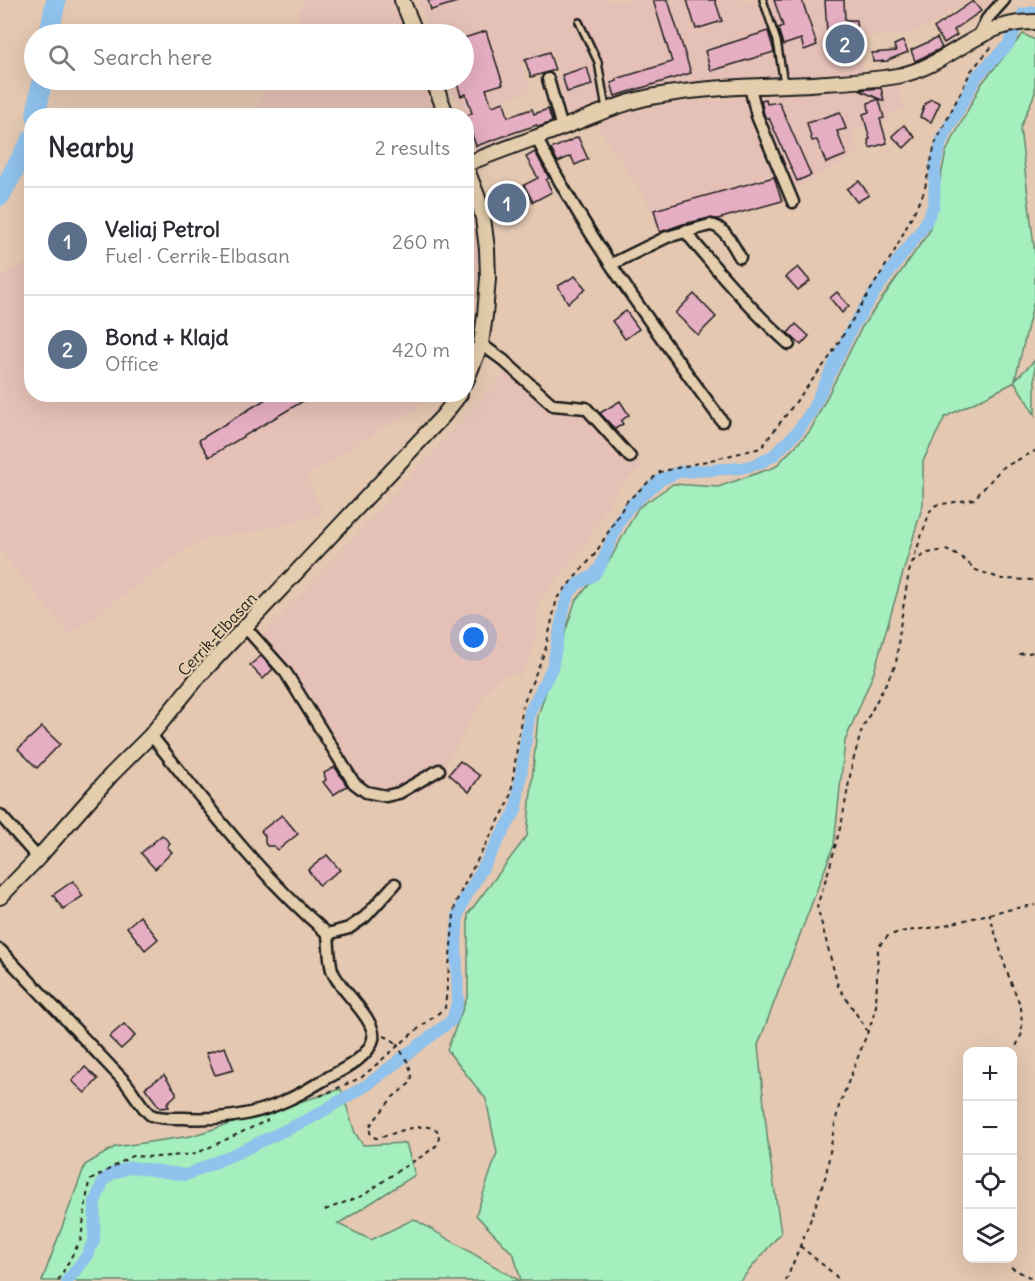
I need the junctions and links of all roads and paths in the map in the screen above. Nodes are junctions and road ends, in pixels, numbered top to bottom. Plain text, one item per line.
1 (402, 0) edge
2 (763, 0) edge
3 (1004, 0) edge
4 (579, 22) dead end
5 (1031, 22) edge
6 (412, 24) edge
7 (979, 35) junction
8 (997, 39) dead end
9 (548, 79) dead end
10 (784, 85) junction
11 (750, 87) junction
12 (437, 90) edge
13 (444, 108) edge
14 (606, 111) junction
15 (562, 128) junction
16 (536, 137) junction
17 (474, 162) edge
18 (474, 187) edge
19 (794, 202) dead end
20 (685, 231) junction
21 (740, 257) dead end
22 (612, 264) junction
23 (481, 344) junction
24 (789, 344) dead end
25 (474, 361) edge
26 (454, 402) edge
27 (722, 421) dead end
28 (1035, 451) edge
29 (630, 457) dead end
30 (912, 561) junction
31 (1035, 580) edge
32 (245, 627) junction
33 (1035, 652) edge
34 (1020, 654) dead end
35 (151, 735) junction
36 (439, 770) dead end
37 (0, 815) edge
38 (38, 858) junction
39 (395, 884) dead end
40 (0, 897) edge
41 (1035, 905) edge
42 (989, 913) junction
43 (328, 934) junction
44 (0, 950) edge
45 (868, 1032) junction
46 (396, 1043) dead end
47 (1016, 1047) edge
48 (320, 1096) dead end
49 (268, 1120) dead end
50 (325, 1210) dead end
51 (800, 1246) junction
52 (1010, 1263) edge
53 (1035, 1280) edge
54 (58, 1281) edge
55 (786, 1281) edge
56 (840, 1281) edge

1 - 6 main road
2 - 10 lane
3 - 7 street
4 - 14 lane
5 - 7 main road
7 - 10 main road
8 - 48 path
9 - 15 street
10 - 11 main road
11 - 14 main road
11 - 19 street
12 - 13 main road
14 - 15 main road
15 - 16 main road
16 - 17 main road
16 - 22 street
18 - 23 main road
20 - 21 street
20 - 22 street
20 - 24 street
22 - 27 street
23 - 25 main road
23 - 29 street
26 - 32 main road, Cerrik-Elbasan
28 - 30 path
30 - 31 path
30 - 45 path
32 - 35 main road, Cerrik-Elbasan
32 - 36 street
33 - 34 path
35 - 38 main road, Cerrik-Elbasan
35 - 43 street
37 - 38 street
38 - 40 main road, Cerrik-Elbasan
39 - 43 street
41 - 42 path
42 - 45 path
42 - 47 path
43 - 44 street
45 - 51 path
46 - 50 path, bridge
49 - 54 path
51 - 55 path
51 - 56 path
52 - 53 path

